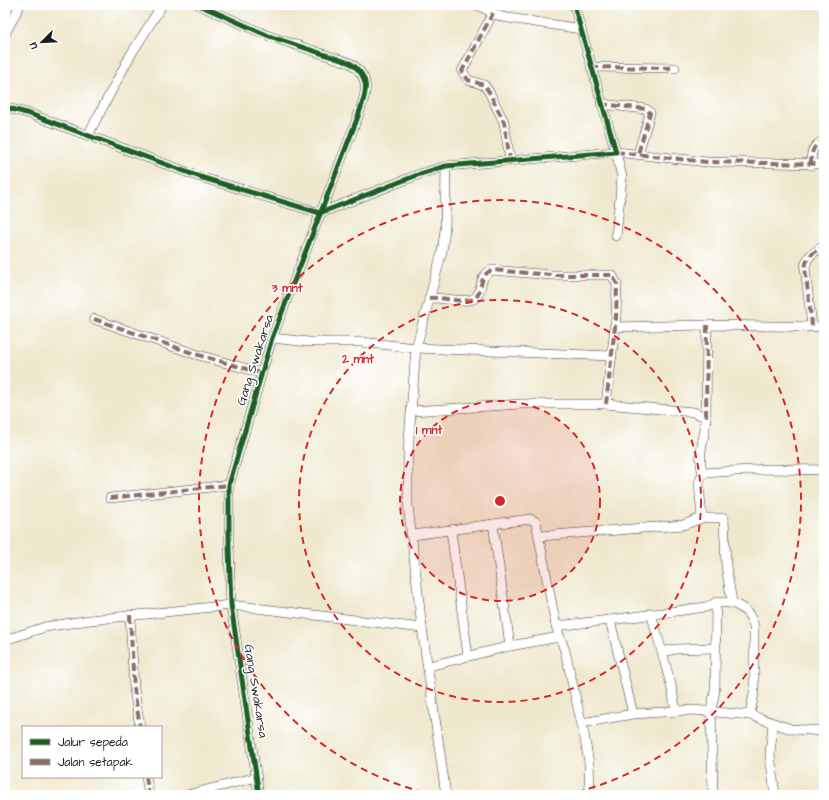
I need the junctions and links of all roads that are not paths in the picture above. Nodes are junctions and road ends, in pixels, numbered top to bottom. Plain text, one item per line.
1 (20, 5) edge
2 (162, 5) edge
3 (199, 5) edge
4 (477, 5) edge
5 (574, 5) edge
6 (493, 13) junction
7 (581, 29) junction
8 (5, 34) edge
9 (591, 67) junction
10 (675, 68) dead end
11 (601, 104) junction
12 (5, 107) edge
13 (88, 135) junction
14 (824, 141) edge
15 (616, 152) junction
16 (638, 154) junction
17 (510, 160) junction
18 (824, 164) edge
19 (811, 165) junction
20 (446, 166) junction
21 (320, 213) junction
22 (616, 236) dead end
23 (824, 246) edge
24 (429, 298) junction
25 (94, 319) dead end
26 (706, 325) junction
27 (812, 326) junction
28 (614, 327) junction
29 (824, 327) edge
30 (272, 338) junction
31 (416, 348) junction
32 (612, 356) junction
33 (261, 373) junction
34 (606, 404) junction
35 (412, 411) junction
36 (706, 417) junction
37 (824, 470) edge
38 (703, 473) junction
39 (229, 485) junction
40 (110, 498) dead end
41 (702, 518) junction
42 (493, 524) junction
43 (451, 531) junction
44 (413, 535) junction
45 (540, 536) junction
46 (716, 602) junction
47 (732, 602) junction
48 (231, 605) junction
49 (651, 613) junction
50 (130, 615) junction
51 (610, 620) junction
52 (556, 626) junction
53 (422, 628) junction
54 (559, 637) junction
55 (5, 640) edge
56 (510, 646) junction
57 (715, 648) junction
58 (662, 652) junction
59 (468, 656) junction
60 (428, 666) junction
61 (676, 711) junction
62 (711, 711) junction
63 (633, 714) junction
64 (750, 715) junction
65 (582, 723) junction
66 (774, 724) junction
67 (140, 726) edge
68 (824, 731) edge
69 (257, 777) junction
70 (146, 778) edge
71 (149, 795) edge
72 (187, 795) edge
73 (259, 795) edge
74 (446, 795) edge
75 (590, 795) edge
76 (713, 795) edge
77 (775, 795) edge

1 - 8 street
2 - 13 street
3 - 21 street, Gang Swakarsa
4 - 6 street
5 - 7 street
6 - 7 street
6 - 17 street
7 - 9 street
9 - 10 street
9 - 11 street
11 - 15 street
11 - 16 street
12 - 13 street
13 - 21 street
14 - 19 street
15 - 16 street
15 - 17 street
15 - 22 street
16 - 19 street
17 - 20 street
18 - 19 street
20 - 21 street
20 - 24 street
21 - 30 street, Gang Swakarsa
23 - 27 street
24 - 28 street
24 - 31 street
25 - 33 street
26 - 27 street
26 - 28 street
26 - 36 street
27 - 29 street
28 - 32 street
30 - 31 street
30 - 33 street, Gang Swakarsa
31 - 32 street
31 - 35 street
32 - 34 street
33 - 39 street, Gang Swakarsa
34 - 35 street
34 - 36 street
35 - 44 street
36 - 38 street
37 - 38 street
38 - 41 street
39 - 40 street
39 - 48 street, Gang Swakarsa
41 - 45 street
41 - 47 street
42 - 43 street
42 - 45 street
42 - 56 street
43 - 44 street
43 - 59 street
44 - 53 street
45 - 52 street
46 - 47 street
46 - 49 street
46 - 57 street
47 - 64 street
48 - 50 street
48 - 53 street
48 - 69 street, Gang Swakarsa
49 - 51 street
49 - 58 street
50 - 55 street
50 - 67 street
51 - 52 street
51 - 63 street
52 - 54 street
53 - 60 street
54 - 56 street
54 - 65 street
56 - 59 street
57 - 58 street
57 - 62 street
58 - 61 street
59 - 60 street
60 - 74 street
61 - 62 street
61 - 63 street
62 - 64 street
62 - 76 street
63 - 65 street
64 - 66 street
65 - 75 street
66 - 68 street
66 - 77 street
69 - 72 street
69 - 73 street, Gang Swakarsa
70 - 71 street

